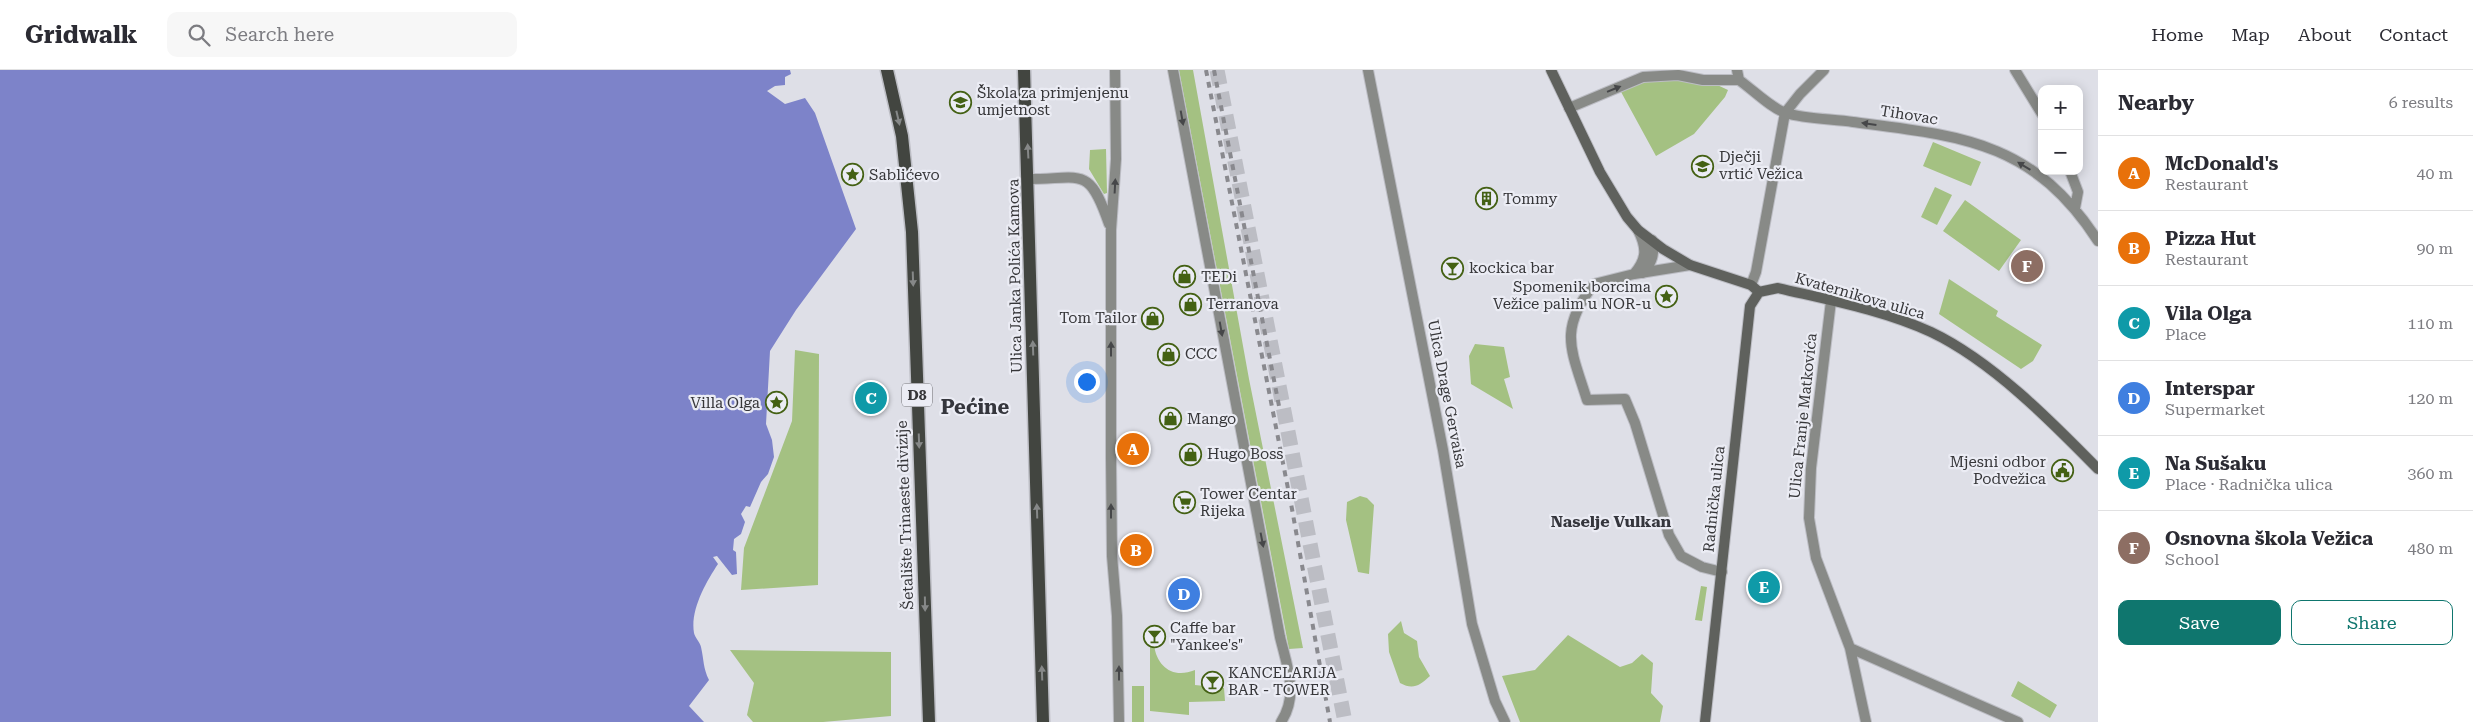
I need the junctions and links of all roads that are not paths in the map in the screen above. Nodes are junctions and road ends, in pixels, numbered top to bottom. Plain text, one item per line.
1 (887, 70) edge
2 (1024, 70) edge
3 (1115, 70) edge
4 (1173, 70) edge
5 (1368, 70) edge
6 (1551, 70) edge
7 (1824, 70) edge
8 (2015, 70) edge
9 (1738, 75) edge
10 (2038, 107) edge
11 (1569, 108) junction
12 (1785, 113) junction
13 (2072, 175) edge
14 (1029, 178) junction
15 (2075, 208) junction
16 (1111, 230) junction
17 (1638, 230) junction
18 (1652, 240) junction
19 (2098, 241) edge
20 (1690, 265) junction
21 (1638, 274) junction
22 (1755, 288) junction
23 (1830, 301) junction
24 (2098, 469) edge
25 (1722, 572) junction
26 (1850, 648) junction
27 (1706, 719) edge
28 (929, 722) edge
29 (1043, 722) edge
30 (1119, 722) edge
31 (1281, 722) edge
32 (1505, 722) edge
33 (1866, 722) edge
34 (2018, 722) edge

1 -> 28 main road, Šetalište Trinaeste divizije / D8
14 -> 2 main road, Ulica Janka Polića Kamova
16 -> 3 street
4 -> 31 street
5 - 32 street, Ulica Drage Gervaisa
6 - 11 main road, Kvaternikova ulica
7 - 12 street, Radnička ulica
8 - 10 street
11 -> 9 street
9 - 12 street, Tihovac
11 - 17 main road, Kvaternikova ulica
15 -> 12 street, Tihovac
12 - 22 street, Radnička ulica
13 - 15 street
14 - 16 street
29 -> 14 main road, Ulica Janka Polića Kamova
15 - 19 street
30 -> 16 street
17 - 18 main road, Kvaternikova ulica
17 - 21 street
18 - 20 main road, Kvaternikova ulica
18 - 21 street
20 - 21 street, Kvaternikova ulica
20 - 22 main road, Kvaternikova ulica
21 - 25 street, Kvaternikova ulica
22 - 23 main road, Kvaternikova ulica
22 - 25 main road, Radnička ulica
23 - 24 main road, Kvaternikova ulica
23 - 26 street, Ulica Franje Matkovića
25 - 27 main road, Radnička ulica
26 - 33 street, Ulica Franje Matkovića
26 - 34 street

